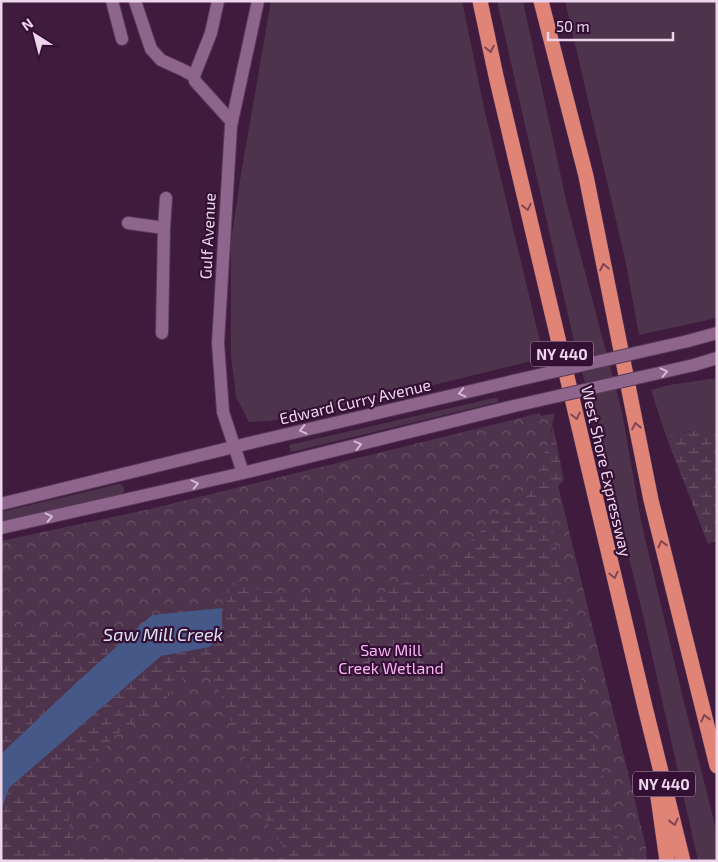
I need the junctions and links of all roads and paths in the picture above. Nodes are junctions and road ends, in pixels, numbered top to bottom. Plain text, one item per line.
1 (112, 1) edge
2 (135, 1) edge
3 (218, 1) edge
4 (258, 1) edge
5 (480, 1) edge
6 (542, 1) edge
7 (552, 1) edge
8 (122, 39) dead end
9 (194, 76) junction
10 (232, 121) junction
11 (586, 176) junction
12 (166, 198) dead end
13 (128, 223) dead end
14 (164, 228) junction
15 (162, 333) dead end
16 (717, 333) edge
17 (717, 358) edge
18 (234, 447) junction
19 (243, 473) junction
20 (1, 504) edge
21 (1, 528) edge
22 (645, 707) junction
23 (717, 766) edge
24 (667, 861) edge
25 (683, 861) edge

1 - 8 street
2 - 9 street
3 - 9 street
4 - 10 street, Gulf Avenue
5 -> 22 highway, West Shore Expressway / NY 440
6 - 11 highway, NY 440
7 - 11 highway
9 - 10 street
10 - 18 street, Gulf Avenue
23 -> 11 highway, NY 440
12 - 14 street
13 - 14 street
14 - 15 street
16 -> 18 street, Edward Curry Avenue, bridge
19 -> 17 street, bridge
18 - 19 street, Gulf Avenue
18 - 20 street, Edward Curry Avenue
21 -> 19 street
22 - 24 highway
22 -> 25 highway, West Shore Expressway / NY 440

